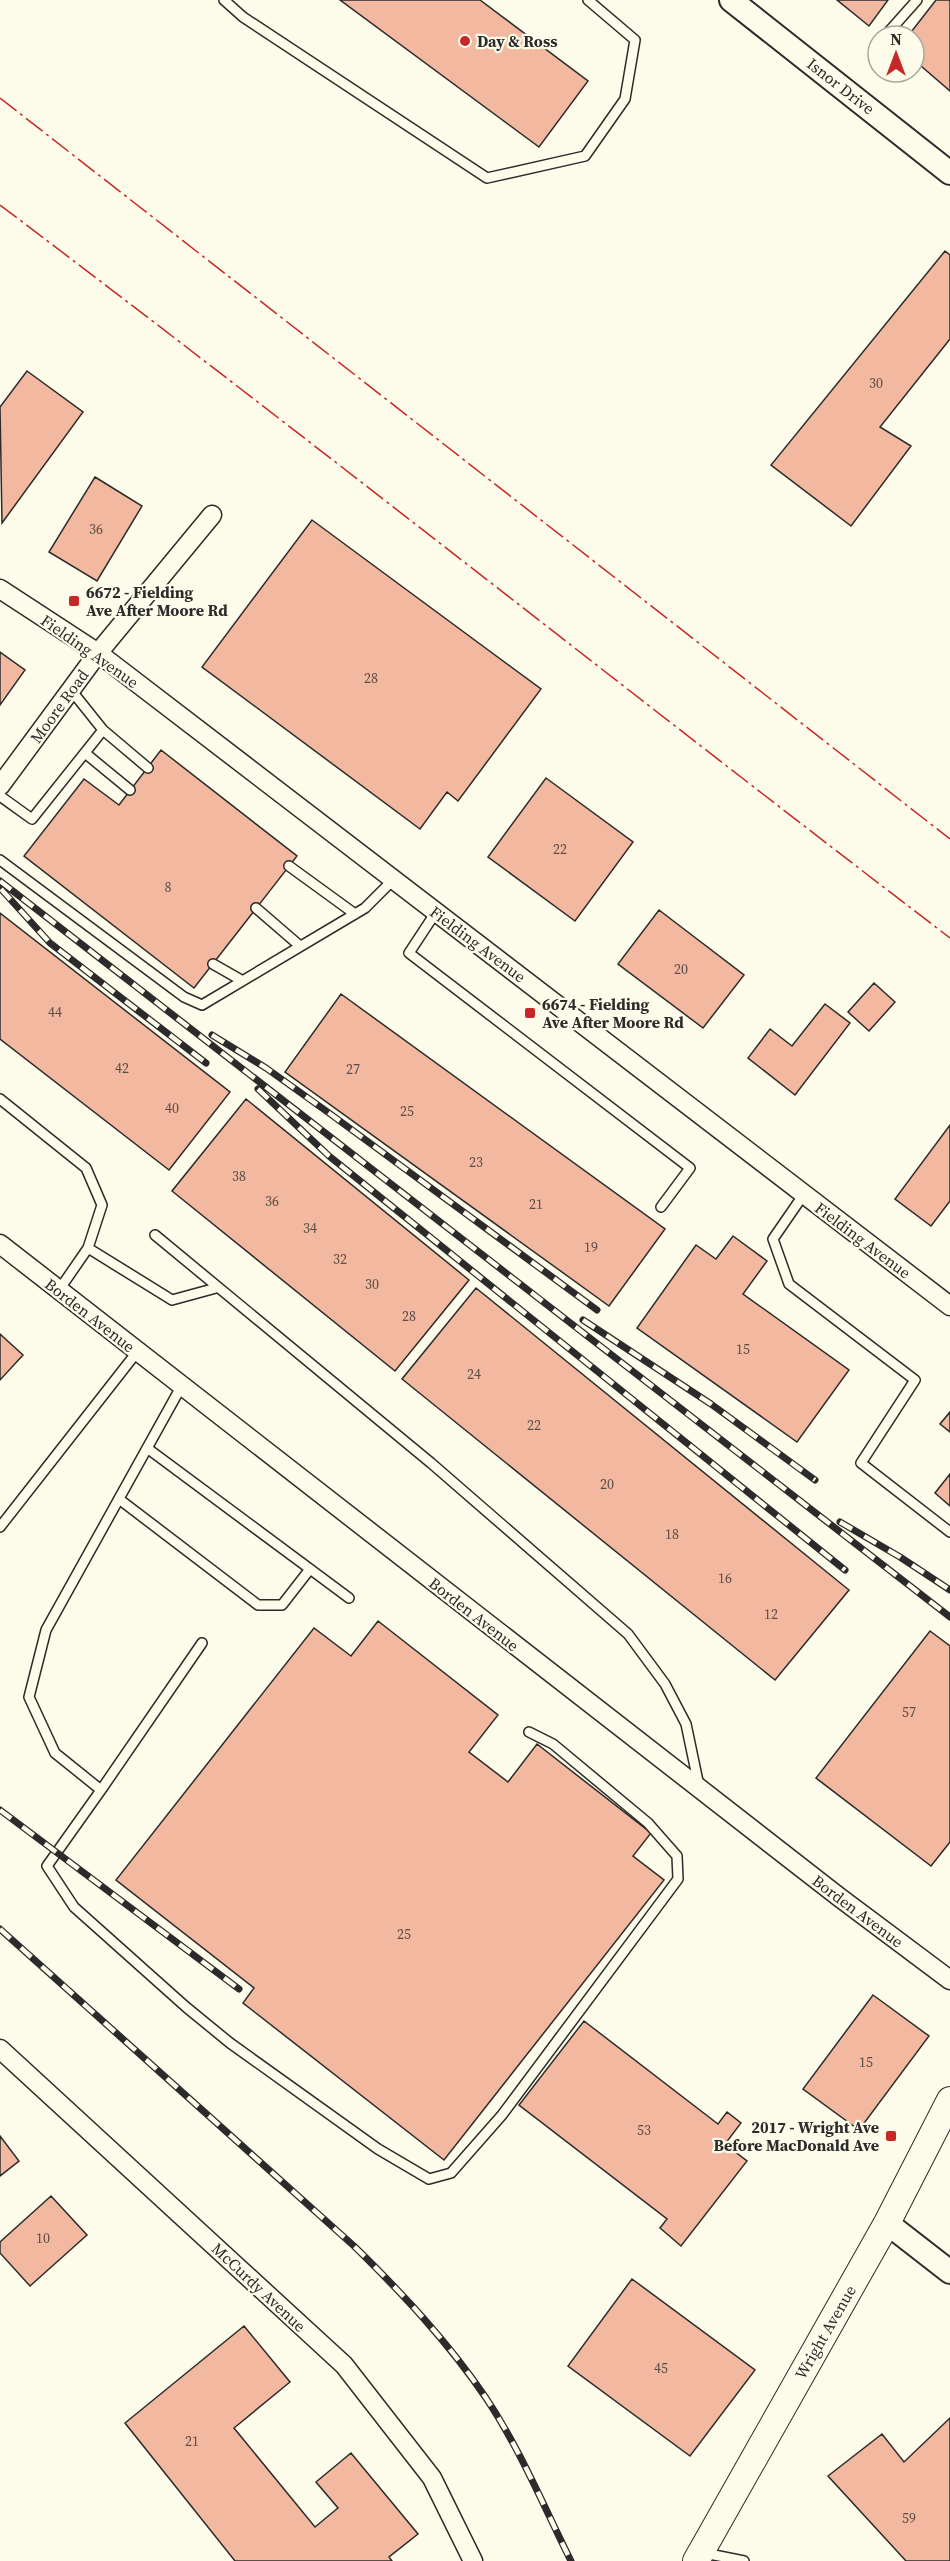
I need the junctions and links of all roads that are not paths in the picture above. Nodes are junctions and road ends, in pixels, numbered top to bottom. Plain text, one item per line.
1 (224, 0) edge
2 (588, 0) edge
3 (732, 0) edge
4 (917, 0) edge
5 (896, 24) edge
6 (950, 173) edge
7 (212, 515) dead end
8 (0, 589) edge
9 (98, 653) junction
10 (71, 690) junction
11 (103, 730) junction
12 (85, 753) junction
13 (148, 768) dead end
14 (0, 786) edge
15 (130, 790) dead end
16 (0, 796) edge
17 (0, 861) edge
18 (289, 866) dead end
19 (394, 879) junction
20 (256, 908) dead end
21 (436, 912) junction
22 (355, 914) junction
23 (300, 946) junction
24 (213, 964) dead end
25 (241, 980) junction
26 (0, 1099) edge
27 (804, 1194) junction
28 (661, 1207) dead end
29 (155, 1235) dead end
30 (0, 1244) edge
31 (88, 1248) junction
32 (216, 1288) junction
33 (59, 1290) junction
34 (950, 1306) edge
35 (137, 1352) junction
36 (181, 1387) junction
37 (147, 1448) junction
38 (119, 1499) junction
39 (0, 1527) edge
40 (950, 1532) edge
41 (310, 1569) junction
42 (348, 1598) dead end
43 (201, 1642) dead end
44 (529, 1732) dead end
45 (102, 1790) junction
46 (700, 1790) junction
47 (950, 1980) edge
48 (0, 2049) edge
49 (950, 2100) edge
50 (887, 2223) junction
51 (950, 2272) edge
52 (699, 2556) edge
53 (473, 2561) edge
54 (744, 2561) edge

1 - 2 lane
3 - 6 street, Isnor Drive
4 - 5 lane
7 - 9 street, Moore Road
8 - 9 street, Fielding Avenue
9 - 10 street, Moore Road
9 - 19 street, Fielding Avenue
10 - 11 lane
10 - 14 street, Moore Road
11 - 12 lane
11 - 13 lane
12 - 15 lane
12 - 16 lane
17 - 25 lane
18 - 22 lane
19 - 21 street, Fielding Avenue
19 - 22 lane
20 - 23 lane
21 - 27 street, Fielding Avenue
21 - 28 lane
22 - 23 lane
23 - 25 lane
24 - 25 lane
26 - 31 lane
27 - 34 street, Fielding Avenue
27 - 40 lane
29 - 32 lane
30 - 33 street, Borden Avenue
31 - 32 lane
31 - 33 lane
32 - 46 lane
33 - 35 street, Borden Avenue
35 - 36 street, Borden Avenue
35 - 39 lane
36 - 37 lane
36 - 46 street, Borden Avenue
37 - 38 lane
37 - 41 lane
38 - 41 lane
38 - 45 lane
41 - 42 lane
43 - 45 lane
44 - 45 lane
46 - 47 street, Borden Avenue
48 - 53 street, McCurdy Avenue
49 - 50 main road, Wright Avenue
50 - 51 street
50 - 52 main road, Wright Avenue
52 - 54 lane

